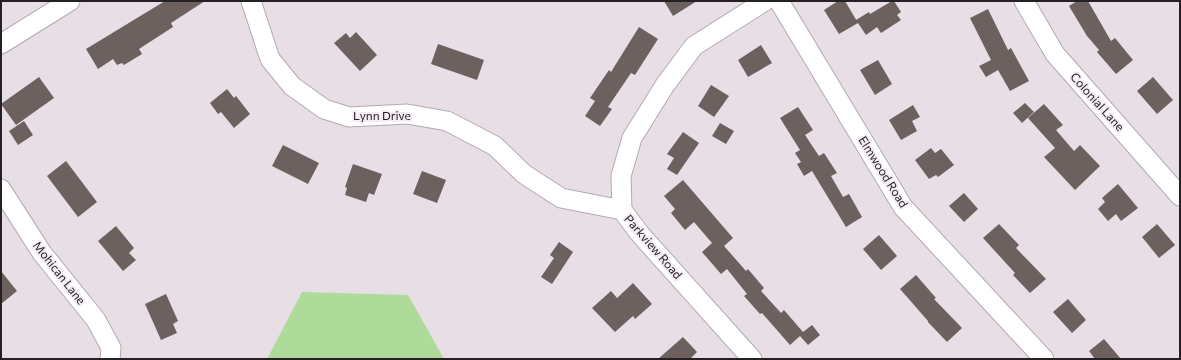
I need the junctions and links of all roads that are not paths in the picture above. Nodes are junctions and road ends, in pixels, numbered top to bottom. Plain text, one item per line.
1 (70, 1) edge
2 (250, 1) edge
3 (765, 1) edge
4 (779, 1) edge
5 (1024, 1) edge
6 (1, 44) edge
7 (1, 189) edge
8 (1180, 196) edge
9 (622, 210) junction
10 (745, 357) edge
11 (110, 359) edge
12 (1044, 359) edge

1 - 6 street
2 - 9 street, Lynn Drive
3 - 9 street, Parkview Road
4 - 12 street, Elmwood Road
5 - 8 street, Colonial Lane
7 - 11 street, Mohican Lane
9 - 10 street, Parkview Road

